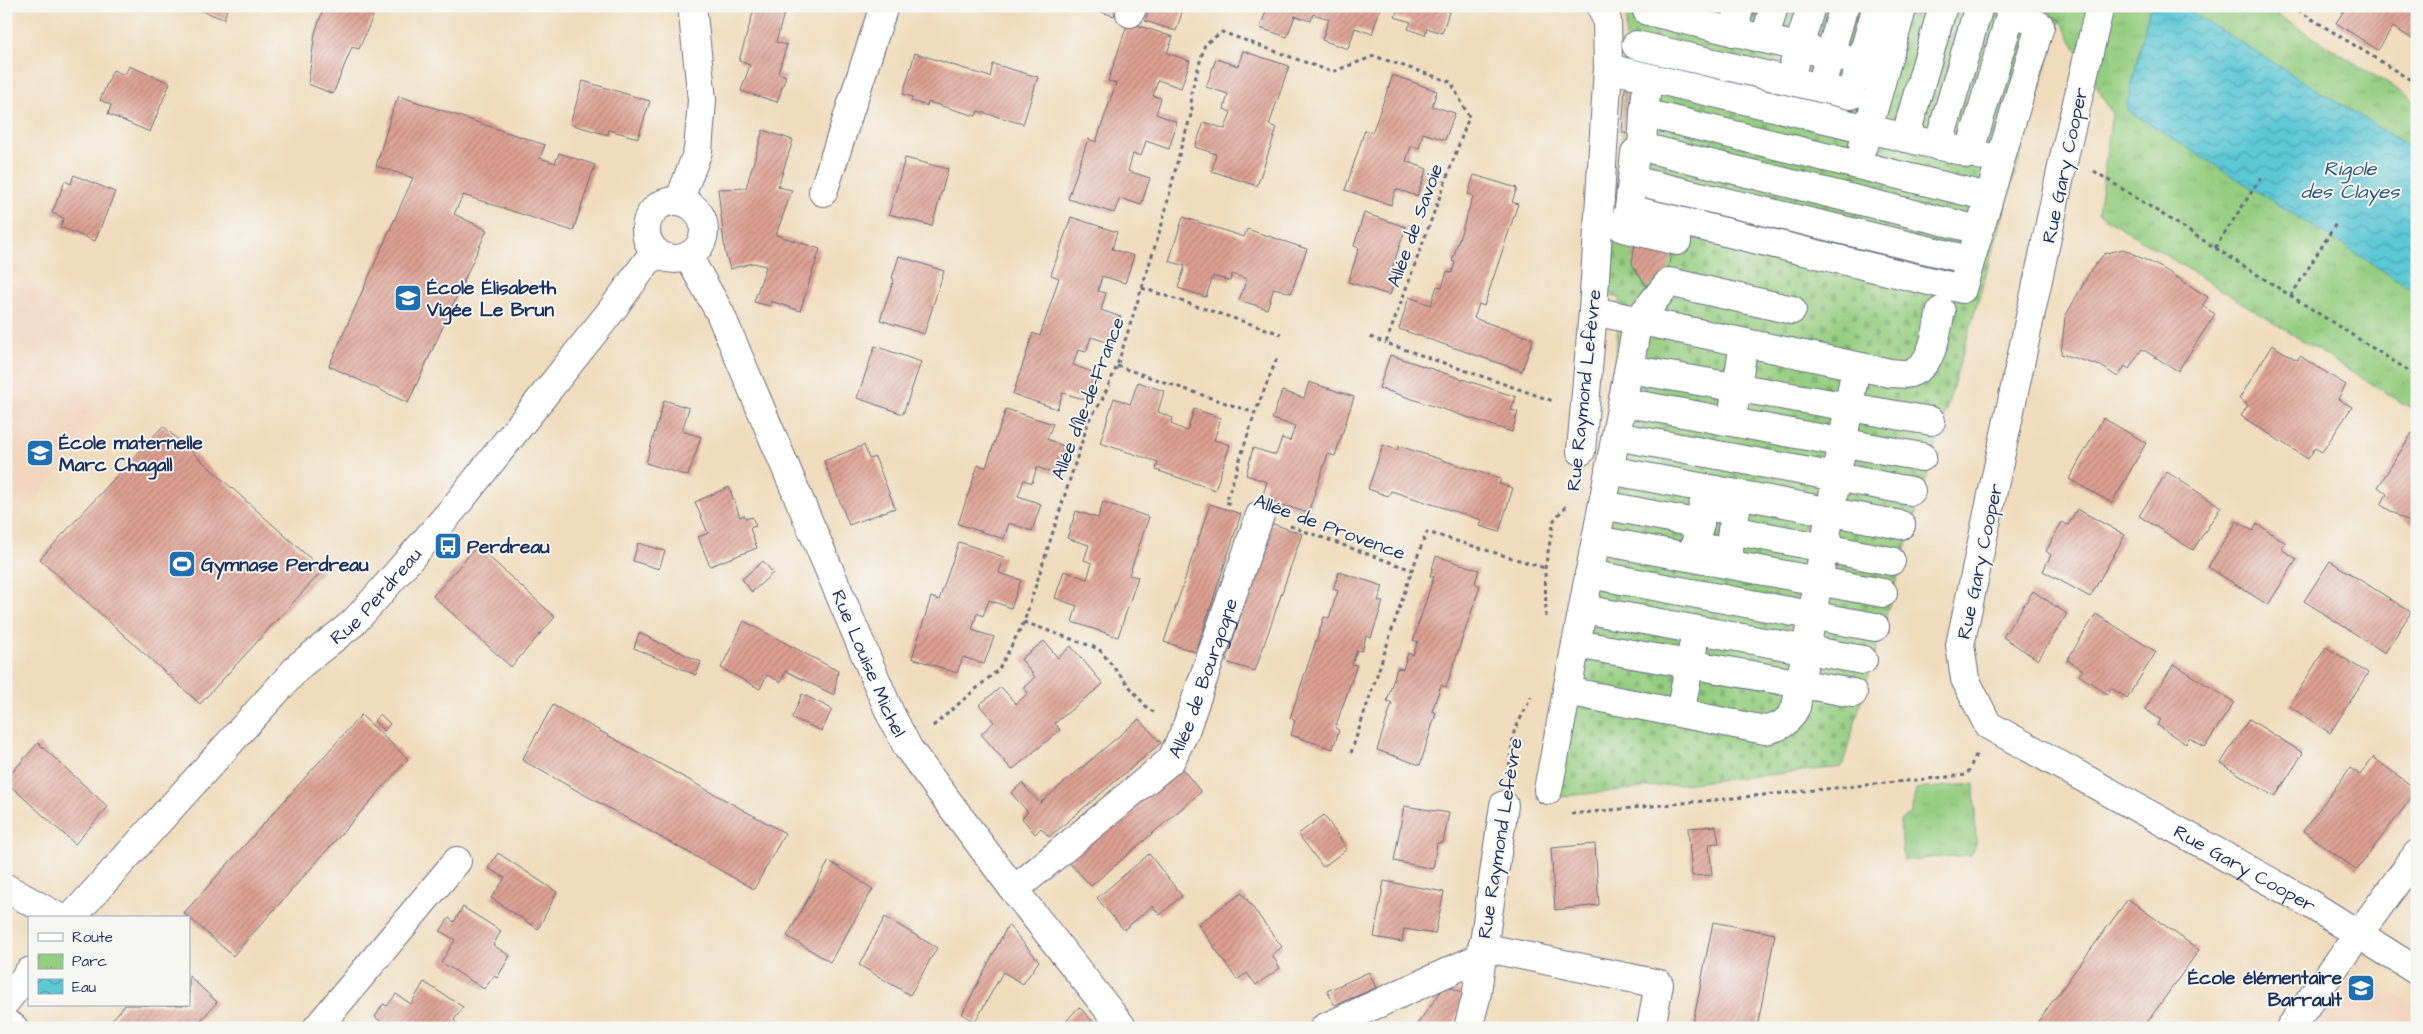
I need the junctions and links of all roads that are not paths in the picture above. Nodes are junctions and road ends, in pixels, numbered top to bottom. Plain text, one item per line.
1 (692, 6) edge
2 (884, 6) edge
3 (1601, 6) edge
4 (1774, 6) edge
5 (1811, 6) edge
6 (1844, 6) edge
7 (1878, 6) edge
8 (1903, 6) edge
9 (1943, 6) edge
10 (1979, 6) edge
11 (2100, 6) edge
12 (2010, 8) edge
13 (1659, 9) edge
14 (1700, 15) edge
15 (1736, 19) edge
16 (1765, 39) junction
17 (1636, 45) dead end
18 (1799, 48) junction
19 (1830, 55) junction
20 (1861, 62) junction
21 (1608, 68) junction
22 (1648, 78) junction
23 (1789, 80) junction
24 (1820, 88) junction
25 (1851, 95) junction
26 (1771, 107) junction
27 (1644, 112) junction
28 (1855, 126) junction
29 (1905, 138) junction
30 (1753, 140) junction
31 (1938, 146) junction
32 (1642, 147) junction
33 (1970, 154) junction
34 (2000, 160) junction
35 (1859, 165) junction
36 (1745, 172) junction
37 (1632, 180) junction
38 (823, 192) dead end
39 (1852, 198) junction
40 (1989, 198) junction
41 (679, 201) junction
42 (1738, 205) junction
43 (1629, 209) junction
44 (1844, 230) junction
45 (1979, 230) junction
46 (1730, 234) junction
47 (655, 251) junction
48 (688, 256) junction
49 (1837, 259) junction
50 (1970, 260) junction
51 (1795, 269) dead end
52 (1792, 310) dead end
53 (1593, 311) junction
54 (1941, 311) dead end
55 (1638, 320) junction
56 (1744, 343) junction
57 (1856, 366) junction
58 (1629, 369) junction
59 (1737, 388) junction
60 (1623, 402) junction
61 (1849, 407) junction
62 (1931, 421) dead end
63 (1732, 422) junction
64 (1616, 436) junction
65 (1843, 442) junction
66 (1581, 451) road end
67 (1726, 457) junction
68 (1922, 457) dead end
69 (1610, 470) junction
70 (1837, 477) junction
71 (1911, 491) dead end
72 (1603, 505) junction
73 (1831, 512) junction
74 (1717, 514) junction
75 (1260, 515) road end
76 (1901, 526) dead end
77 (1596, 540) junction
78 (1824, 548) junction
79 (1710, 555) junction
80 (1891, 561) dead end
81 (1589, 574) junction
82 (1818, 582) junction
83 (1883, 593) dead end
84 (1702, 595) junction
85 (1583, 609) junction
86 (1812, 615) junction
87 (1875, 627) dead end
88 (1696, 630) junction
89 (1576, 644) junction
90 (1806, 650) junction
91 (1863, 660) dead end
92 (1689, 664) junction
93 (1800, 684) junction
94 (1567, 691) junction
95 (1853, 694) dead end
96 (1680, 713) junction
97 (1548, 790) dead end
98 (1504, 805) road end
99 (2417, 854) edge
100 (457, 861) dead end
101 (6, 888) edge
102 (1014, 890) junction
103 (56, 916) edge
104 (73, 916) edge
105 (2359, 935) junction
106 (1481, 952) junction
107 (2417, 971) edge
108 (28, 973) edge
109 (6, 1001) edge
110 (6, 1023) edge
111 (14, 1028) edge
112 (317, 1028) edge
113 (1123, 1028) edge
114 (1324, 1028) edge
115 (1468, 1028) edge
116 (1651, 1028) edge
117 (2290, 1028) edge

1 - 41 street
2 - 38 street
3 - 21 street, Rue Raymond Lefèvre
4 - 16 street
5 - 18 street
6 - 19 street
7 - 20 street
8 - 28 street
9 - 29 street
10 - 31 street
11 - 105 street, Rue Gary Cooper
12 - 33 street
12 - 34 street
13 - 14 street
14 - 15 street
15 - 16 street
16 - 18 street
17 - 23 street
18 - 19 street
18 - 23 street
19 - 20 street
19 - 24 street
20 - 25 street
21 - 22 street
21 - 53 street, Rue Raymond Lefèvre
22 - 26 street
22 - 27 street
23 - 24 street
23 - 26 street
24 - 25 street
25 - 28 street
26 - 28 street
26 - 30 street
27 - 30 street
27 - 32 street
28 - 29 street
28 - 35 street
29 - 31 street
30 - 35 street
30 - 36 street
31 - 33 street
32 - 36 street
32 - 37 street
33 - 34 street
34 - 40 street
35 - 39 street
35 - 40 street
36 - 39 street
36 - 42 street
37 - 42 street
37 - 43 street
39 - 44 street
39 - 45 street
40 - 45 street
41 - 47 street
41 - 48 street
42 - 44 street
42 - 46 street
43 - 46 street
43 - 51 street
44 - 49 street
44 - 50 street
45 - 50 street
46 - 49 street
47 - 48 street
47 - 104 street, Rue Perdreau
48 - 102 street, Rue Louise Michel
49 - 50 street
52 - 55 street
53 - 55 street
53 - 66 street, Rue Raymond Lefèvre
54 - 57 street
55 - 56 street
55 - 58 street
56 - 57 street
56 - 59 street
57 - 61 street
58 - 59 street
58 - 60 street
59 - 61 street
59 - 63 street
60 - 63 street
60 - 64 street
61 - 62 street
61 - 65 street
63 - 65 street
63 - 67 street
64 - 67 street
64 - 69 street
65 - 68 street
65 - 70 street
67 - 70 street
67 - 74 street
69 - 72 street
69 - 74 street
70 - 71 street
70 - 73 street
72 - 74 street
72 - 77 street
73 - 74 street
73 - 76 street
73 - 78 street
74 - 78 street
74 - 79 street
75 - 102 street, Allée de Bourgogne
77 - 79 street
77 - 81 street
78 - 80 street
78 - 82 street
79 - 82 street
79 - 84 street
81 - 84 street
81 - 85 street
82 - 83 street
82 - 86 street
84 - 86 street
84 - 88 street
85 - 88 street
85 - 89 street
86 - 87 street
86 - 90 street
88 - 90 street
88 - 92 street
89 - 92 street
89 - 94 street
90 - 91 street
90 - 93 street
92 - 93 street
92 - 96 street
93 - 95 street
93 - 96 street
94 - 96 street
94 - 97 street
98 - 106 street, Rue Raymond Lefèvre
99 - 105 street
100 - 112 street
101 - 103 street
102 - 113 street, Rue Louise Michel
105 - 107 street, Rue Gary Cooper
105 - 117 street
106 - 114 street
106 - 115 street, Rue Raymond Lefèvre
106 - 116 street
108 - 109 street
110 - 111 street

